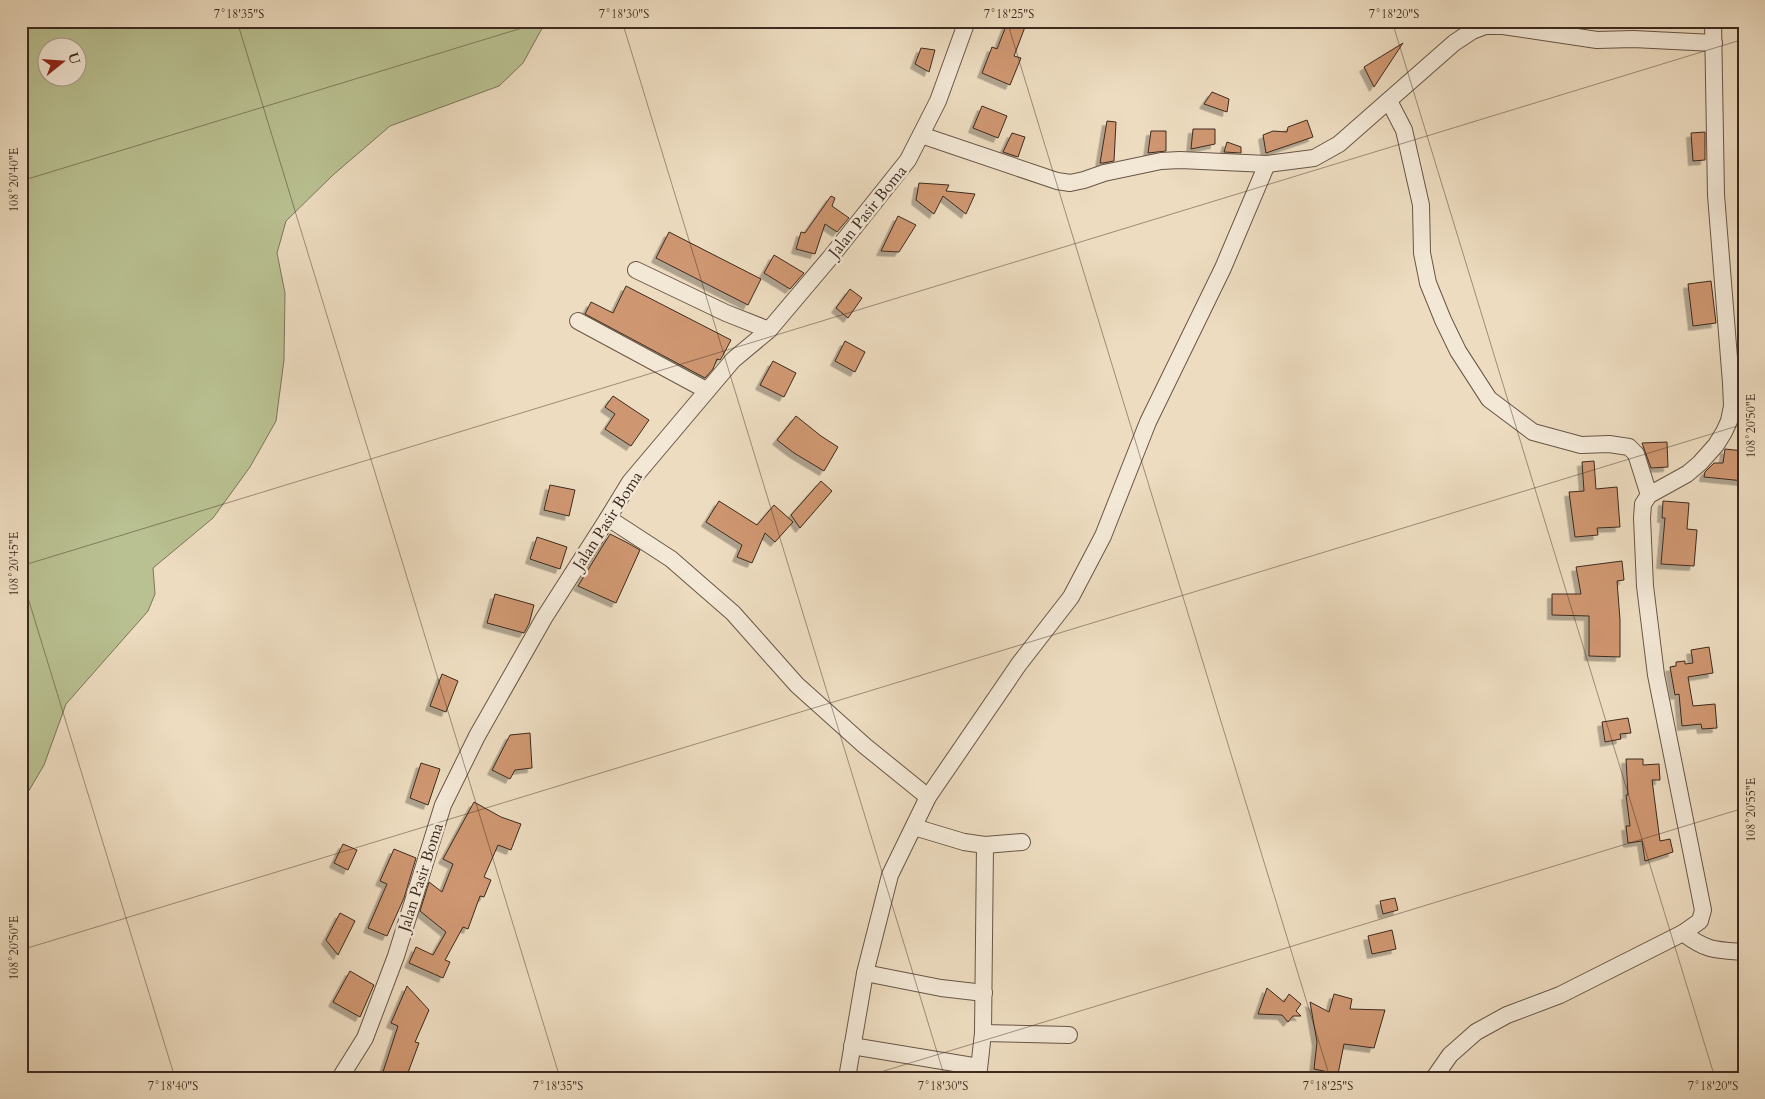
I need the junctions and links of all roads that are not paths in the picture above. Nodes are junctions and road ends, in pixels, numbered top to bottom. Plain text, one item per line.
1 (966, 21) edge
2 (1713, 21) edge
3 (1714, 44) junction
4 (1389, 101) junction
5 (921, 135) junction
6 (1267, 164) junction
7 (636, 270) dead end
8 (578, 321) dead end
9 (769, 330) junction
10 (706, 390) junction
11 (1649, 495) junction
12 (608, 518) junction
13 (928, 797) junction
14 (914, 827) junction
15 (1022, 842) dead end
16 (986, 845) junction
17 (1683, 933) junction
18 (1744, 952) edge
19 (865, 973) junction
20 (984, 993) junction
21 (983, 1032) junction
22 (1070, 1035) dead end
23 (852, 1046) junction
24 (978, 1072) edge
25 (340, 1078) edge
26 (847, 1078) edge
27 (1434, 1078) edge

1 - 5 street, Jalan Pasir Boma
2 - 3 street
3 - 4 street
3 - 11 street
4 - 6 street
4 - 11 street
5 - 6 street
5 - 9 street, Jalan Pasir Boma
6 - 13 street
7 - 9 street
8 - 10 street
9 - 10 street, Jalan Pasir Boma
10 - 12 street, Jalan Pasir Boma
11 - 17 street
12 - 13 street
12 - 25 street, Jalan Pasir Boma
13 - 14 street
14 - 16 street
14 - 19 street
15 - 16 street
16 - 20 street
17 - 18 street
17 - 27 street
19 - 20 street
19 - 23 street
20 - 21 street
21 - 22 street
21 - 24 street
23 - 24 street
23 - 26 street

